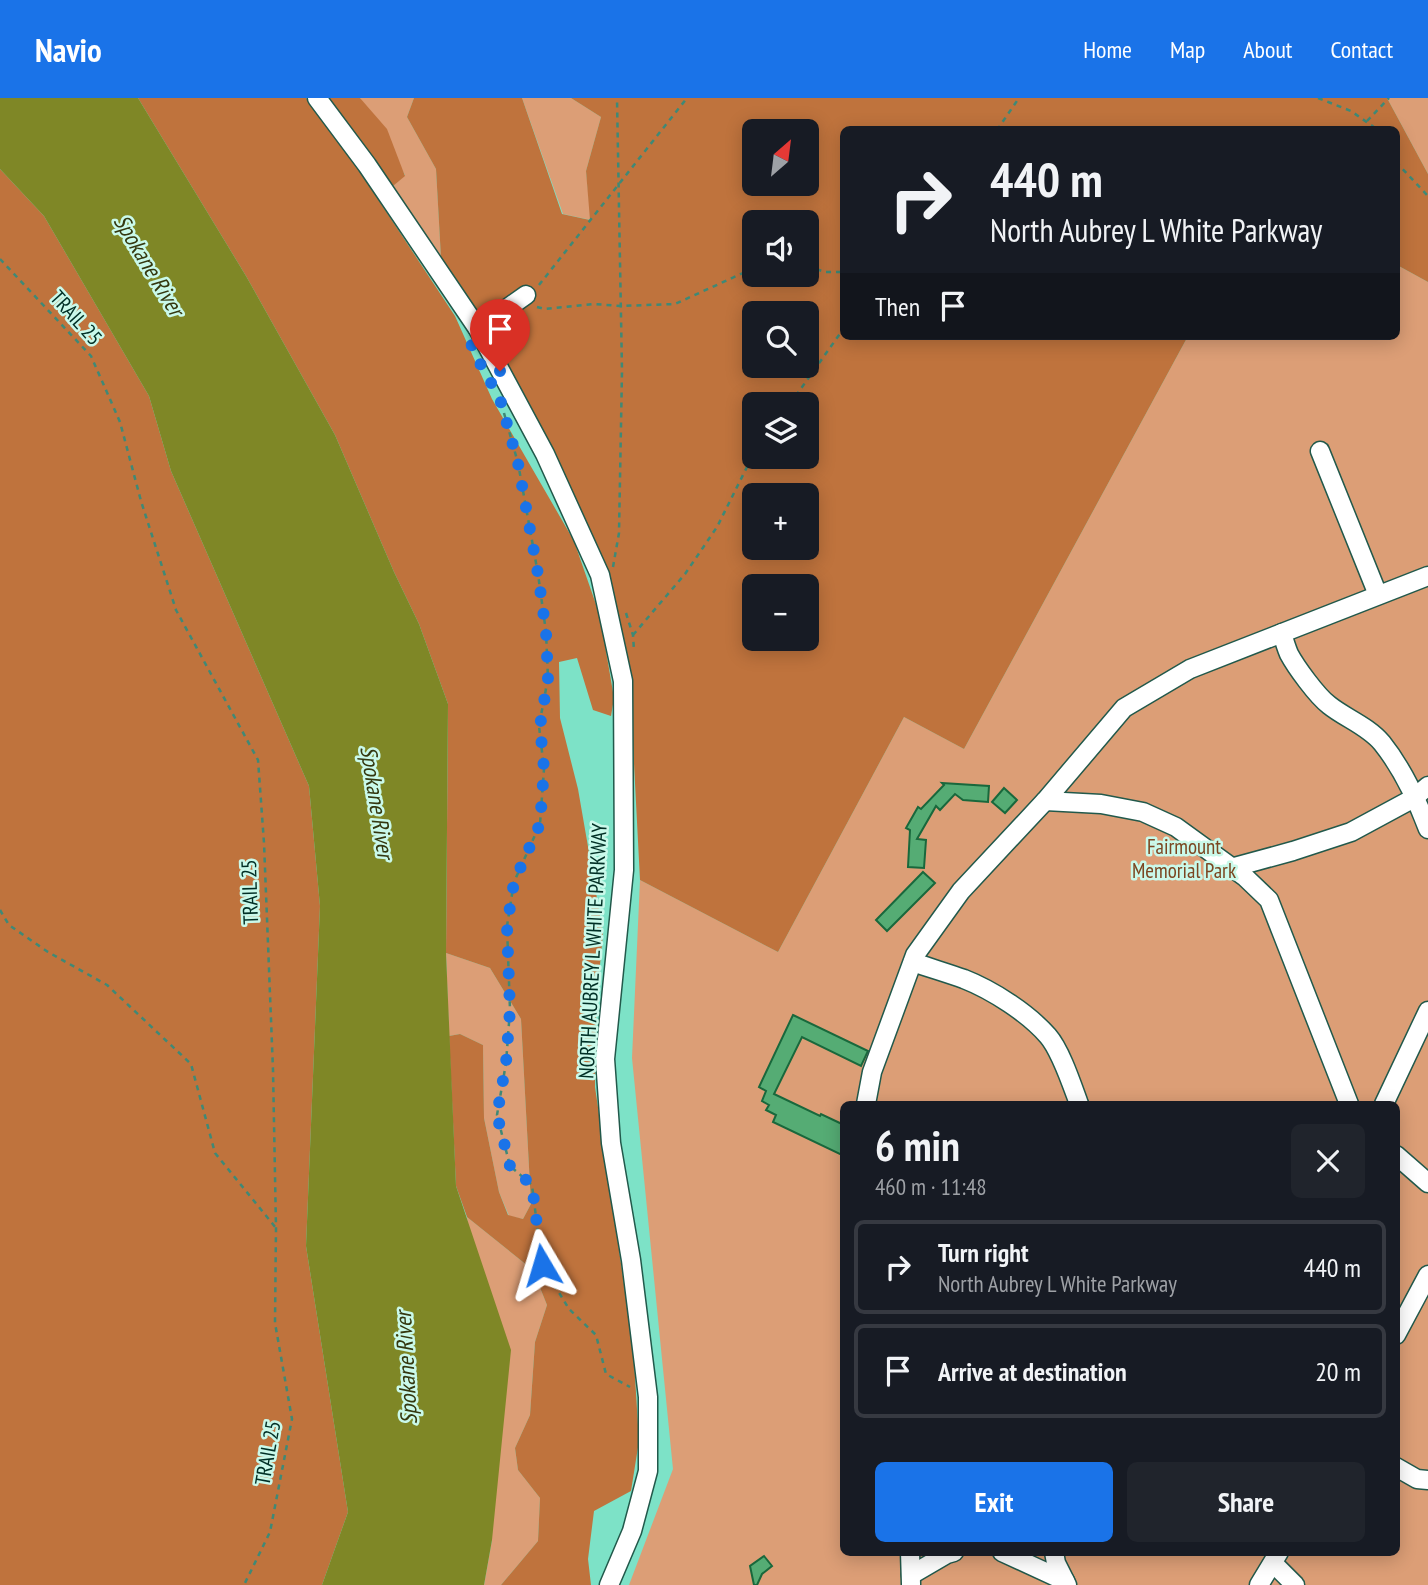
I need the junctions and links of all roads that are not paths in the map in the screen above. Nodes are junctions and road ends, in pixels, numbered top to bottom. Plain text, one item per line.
1 (317, 98) edge
2 (521, 299) road end
3 (478, 329) junction
4 (1320, 451) dead end
5 (1428, 576) edge
6 (1378, 595) junction
7 (1282, 633) junction
8 (1421, 792) edge
9 (1045, 801) junction
10 (1428, 829) edge
11 (1231, 867) junction
12 (913, 962) junction
13 (1428, 1011) edge
14 (867, 1101) edge
15 (1078, 1101) edge
16 (1348, 1101) edge
17 (1385, 1101) edge
18 (1400, 1158) edge
19 (1428, 1183) edge
20 (1428, 1275) edge
21 (1400, 1328) edge
22 (1400, 1469) edge
23 (1428, 1480) edge
24 (910, 1556) edge
25 (944, 1556) edge
26 (1010, 1556) edge
27 (1055, 1556) edge
28 (1276, 1558) edge
29 (911, 1580) edge
30 (1066, 1583) edge
31 (609, 1585) edge
32 (1259, 1585) edge
33 (1295, 1585) edge

1 - 3 street, NORTH AUBREY L WHITE PARKWAY
2 - 3 street
3 - 31 street, NORTH AUBREY L WHITE PARKWAY
4 - 6 street
5 - 6 street
6 - 7 street
7 - 8 street
7 - 9 street
8 - 10 street
8 - 11 street
9 - 11 street
9 - 12 street
11 - 16 street
12 - 14 street
12 - 15 street
13 - 17 street
18 - 19 street
20 - 21 street
22 - 23 street
24 - 29 street
25 - 29 street
26 - 30 street
27 - 30 street
28 - 32 street
28 - 33 street

